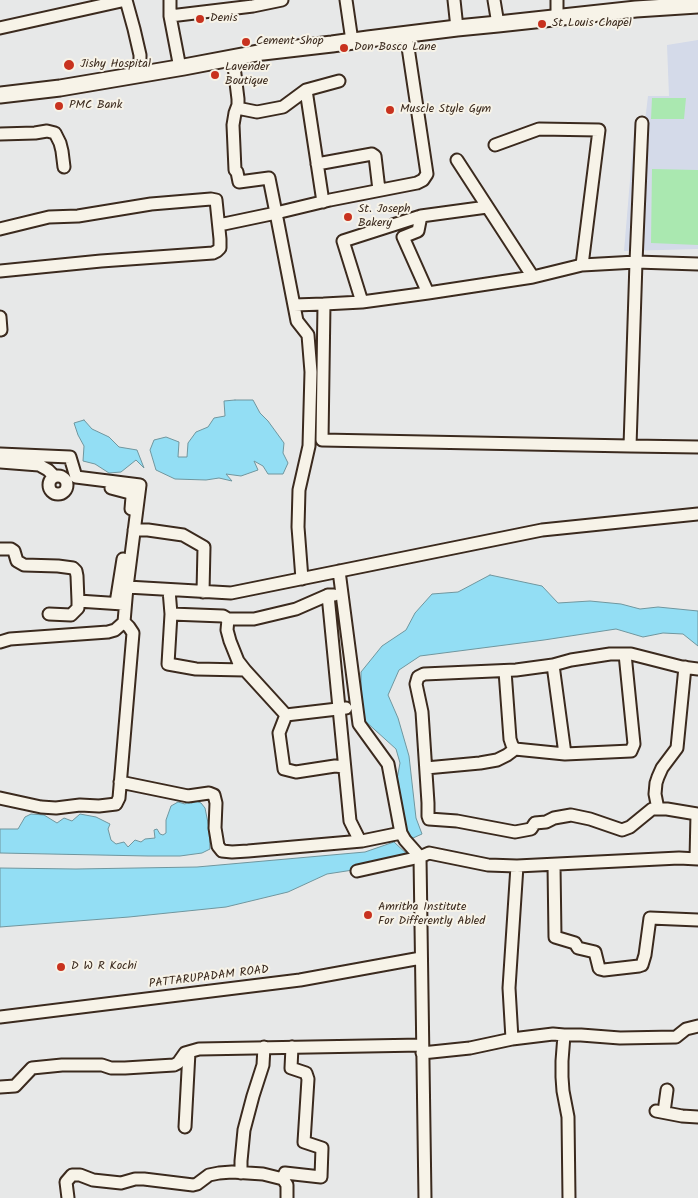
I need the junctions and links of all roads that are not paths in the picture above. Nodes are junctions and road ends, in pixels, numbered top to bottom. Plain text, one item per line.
1 (170, 0) edge
2 (282, 0) edge
3 (346, 0) edge
4 (454, 0) edge
5 (494, 0) edge
6 (557, 0) edge
7 (698, 5) edge
8 (170, 16) junction
9 (557, 18) junction
10 (498, 24) junction
11 (0, 28) edge
12 (458, 28) junction
13 (406, 34) junction
14 (352, 41) junction
15 (233, 58) junction
16 (180, 68) junction
17 (140, 74) junction
18 (339, 81) dead end
19 (306, 90) junction
20 (0, 96) edge
21 (237, 108) junction
22 (642, 123) dead end
23 (0, 134) edge
24 (495, 145) dead end
25 (457, 160) dead end
26 (317, 164) junction
27 (64, 167) dead end
28 (379, 190) junction
29 (323, 202) junction
30 (487, 207) junction
31 (276, 213) junction
32 (421, 216) junction
33 (219, 224) junction
34 (0, 229) edge
35 (636, 262) junction
36 (698, 264) edge
37 (582, 265) junction
38 (0, 271) edge
39 (533, 277) junction
40 (428, 293) junction
41 (362, 302) junction
42 (324, 304) junction
43 (294, 305) junction
44 (0, 317) edge
45 (1, 330) edge
46 (630, 446) junction
47 (698, 447) edge
48 (0, 454) edge
49 (59, 457) junction
50 (0, 462) edge
51 (60, 478) junction
52 (698, 514) edge
53 (134, 530) junction
54 (0, 549) edge
55 (339, 571) junction
56 (302, 578) junction
57 (127, 587) junction
58 (169, 590) junction
59 (203, 592) junction
60 (342, 594) junction
61 (328, 595) junction
62 (78, 600) junction
63 (121, 603) junction
64 (49, 614) dead end
65 (170, 614) junction
66 (228, 619) junction
67 (124, 622) junction
68 (0, 642) edge
69 (626, 654) junction
70 (553, 665) junction
71 (685, 667) junction
72 (698, 669) edge
73 (245, 670) junction
74 (505, 671) junction
75 (357, 707) junction
76 (340, 709) junction
77 (286, 715) junction
78 (515, 749) junction
79 (564, 754) junction
80 (344, 767) junction
81 (426, 768) junction
82 (120, 782) junction
83 (0, 798) edge
84 (658, 809) junction
85 (697, 821) edge
86 (403, 836) junction
87 (360, 841) junction
88 (418, 855) junction
89 (697, 859) edge
90 (554, 864) junction
91 (517, 866) junction
92 (357, 871) dead end
93 (698, 920) edge
94 (421, 958) junction
95 (0, 1017) edge
96 (698, 1026) edge
97 (564, 1035) junction
98 (512, 1039) junction
99 (264, 1047) junction
100 (292, 1047) junction
101 (422, 1049) junction
102 (189, 1052) junction
103 (0, 1087) edge
104 (667, 1090) dead end
105 (698, 1117) edge
106 (185, 1127) dead end
107 (241, 1173) junction
108 (283, 1179) junction
109 (68, 1198) edge
110 (287, 1198) edge
111 (424, 1198) edge
112 (569, 1198) edge

1 - 8 street
2 - 8 street
3 - 14 street
4 - 12 street
5 - 10 street
6 - 9 street
7 - 9 main road
8 - 16 street
9 - 10 main road
10 - 12 main road
11 - 17 street
12 - 13 main road
13 - 14 main road
13 - 28 street
14 - 15 main road
15 - 16 main road
15 - 21 street
16 - 17 main road
17 - 20 main road
18 - 19 street
19 - 21 street
19 - 26 street
21 - 31 street
22 - 35 street
23 - 27 street
24 - 37 street
25 - 30 street
26 - 28 street
26 - 29 street
28 - 29 street
29 - 31 street
30 - 32 street
30 - 39 street
31 - 33 street
31 - 43 street
32 - 40 street
32 - 41 street
33 - 34 street
33 - 38 street
35 - 36 street
35 - 37 street
35 - 46 street
37 - 39 street
39 - 40 street
40 - 41 street
41 - 42 street
42 - 43 street
42 - 46 street
43 - 56 street
44 - 45 street
46 - 47 street
48 - 49 street
49 - 51 street
49 - 53 street
50 - 51 street
51 - 63 street
52 - 55 street
53 - 57 street
53 - 59 street
54 - 62 street
55 - 56 street
55 - 60 street
56 - 59 street
57 - 58 street
57 - 63 street
58 - 59 street
58 - 65 street
60 - 61 street
60 - 75 street
61 - 66 street
61 - 76 street
62 - 63 street
62 - 64 street
63 - 67 street
65 - 66 street
65 - 73 street
66 - 73 street
67 - 68 street
67 - 82 street
69 - 70 street
69 - 71 street
69 - 79 street
70 - 74 street
70 - 79 street
71 - 72 street
71 - 84 street
73 - 77 street
74 - 78 street
74 - 81 street
75 - 76 street
75 - 86 street
76 - 77 street
76 - 80 street
77 - 80 street
78 - 79 street
78 - 81 street
80 - 87 street
81 - 84 street
82 - 83 street
82 - 87 street
84 - 85 street
85 - 89 street
86 - 87 street
86 - 88 street
88 - 91 street
88 - 92 street
88 - 94 street
89 - 90 street
90 - 91 street
90 - 93 street
91 - 98 street
94 - 95 street, PATTARUPADAM ROAD
94 - 101 street
96 - 97 street
97 - 98 street
97 - 112 street
98 - 101 street
99 - 100 street
99 - 102 street
99 - 107 street
100 - 101 street
100 - 108 street
101 - 111 street
102 - 103 street
102 - 106 street
104 - 105 street
107 - 108 street
107 - 109 street
108 - 110 street

